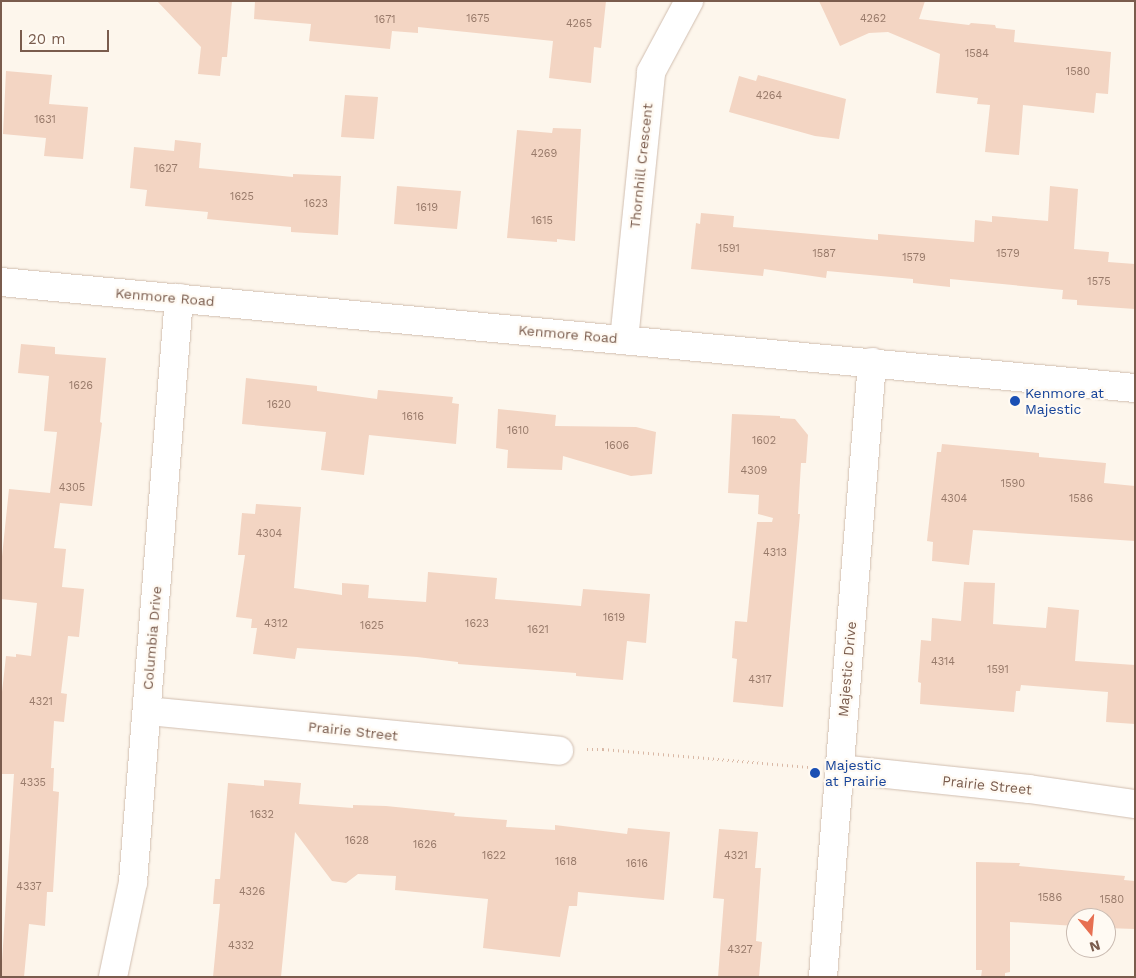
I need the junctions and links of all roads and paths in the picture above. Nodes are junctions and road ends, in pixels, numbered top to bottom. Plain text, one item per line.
1 (689, 1) edge
2 (1, 282) edge
3 (180, 298) junction
4 (624, 340) junction
5 (872, 362) junction
6 (1135, 388) edge
7 (146, 710) junction
8 (559, 751) joint
9 (839, 770) junction
10 (1135, 804) edge
11 (113, 977) edge
12 (823, 977) edge

1 - 4 street, Thornhill Crescent
2 - 3 street, Kenmore Road
3 - 4 street, Kenmore Road
3 - 7 street, Columbia Drive
4 - 5 street, Kenmore Road
5 - 6 street, Kenmore Road
5 - 9 street, Majestic Drive
7 - 8 street, Prairie Street
7 - 11 street, Columbia Drive
8 - 9 path
9 - 10 street, Prairie Street
9 - 12 street, Majestic Drive

